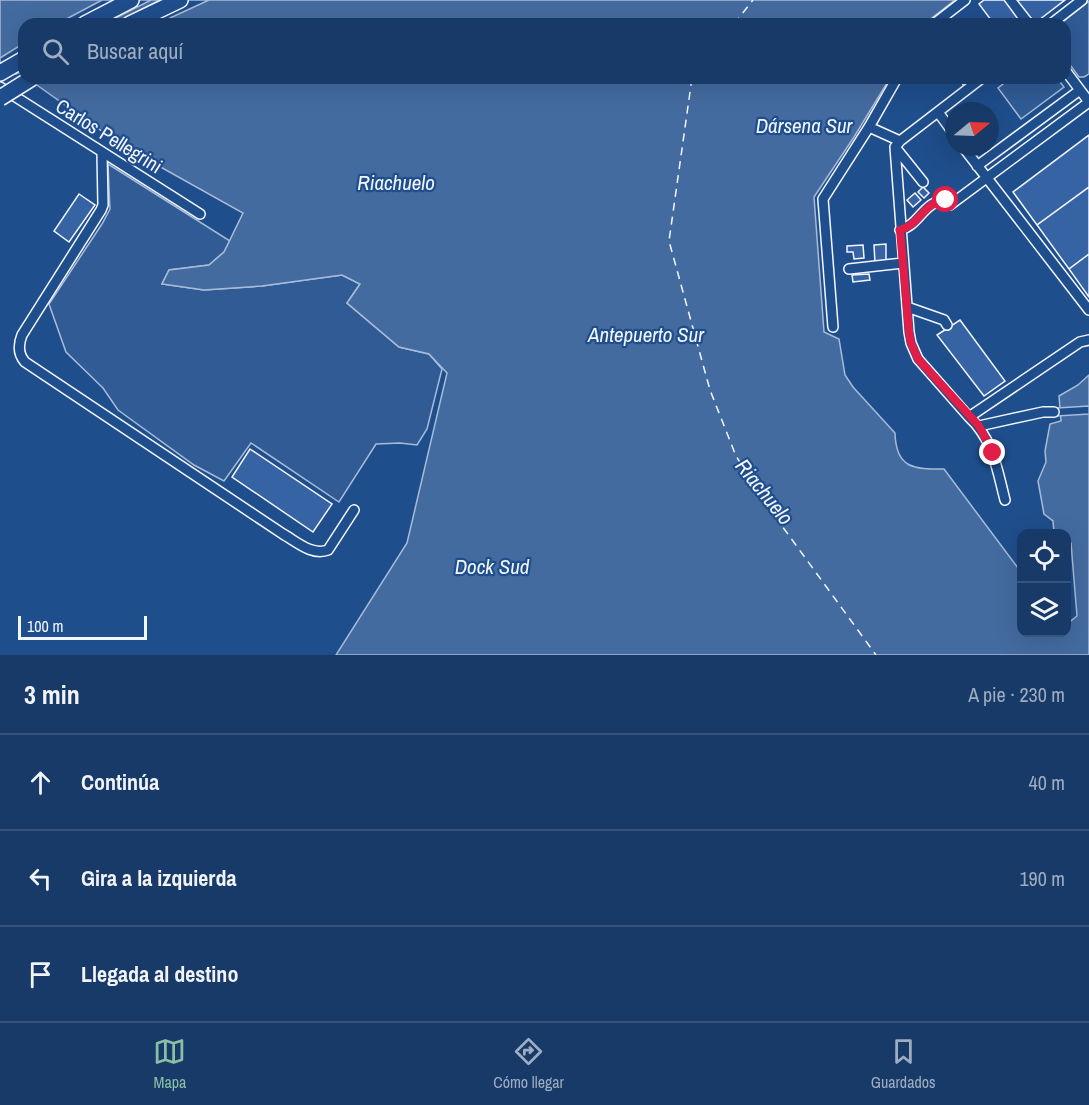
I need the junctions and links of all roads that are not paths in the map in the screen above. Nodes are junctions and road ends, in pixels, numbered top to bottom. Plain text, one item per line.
1 (131, 0) edge
2 (180, 0) edge
3 (965, 0) edge
4 (1082, 0) edge
5 (96, 18) edge
6 (142, 18) edge
7 (942, 18) edge
8 (1059, 18) edge
9 (18, 62) edge
10 (0, 73) edge
11 (1071, 77) edge
12 (22, 84) edge
13 (894, 84) edge
14 (974, 84) edge
15 (0, 87) edge
16 (1086, 96) edge
17 (0, 98) edge
18 (938, 112) junction
19 (945, 122) edge
20 (869, 127) junction
21 (898, 144) junction
22 (102, 153) junction
23 (970, 156) edge
24 (977, 166) junction
25 (987, 178) junction
26 (923, 182) dead end
27 (200, 214) dead end
28 (900, 230) junction
29 (903, 263) junction
30 (849, 269) dead end
31 (907, 307) junction
32 (1089, 310) edge
33 (947, 325) dead end
34 (833, 327) dead end
35 (1089, 339) edge
36 (1054, 412) dead end
37 (969, 417) junction
38 (979, 426) junction
39 (1005, 500) dead end
40 (354, 510) dead end

1 - 5 highway
2 - 6 highway
3 - 7 street
4 - 8 street
9 - 10 highway
11 - 16 street
12 - 17 highway, bridge
13 - 20 street
14 - 18 street
15 - 22 street, Carlos Pellegrini
16 - 24 street
16 - 25 street
18 - 19 street
18 - 21 street
20 - 21 street
20 - 34 street
21 - 26 street
21 - 28 street
22 - 27 street, Carlos Pellegrini
22 - 40 street
23 - 24 street
24 - 25 street
25 - 28 street
25 - 32 street
28 - 29 street
29 - 30 street
29 - 31 street
31 - 33 street
31 - 37 street
35 - 37 street
36 - 38 street
37 - 38 street
38 - 39 street

